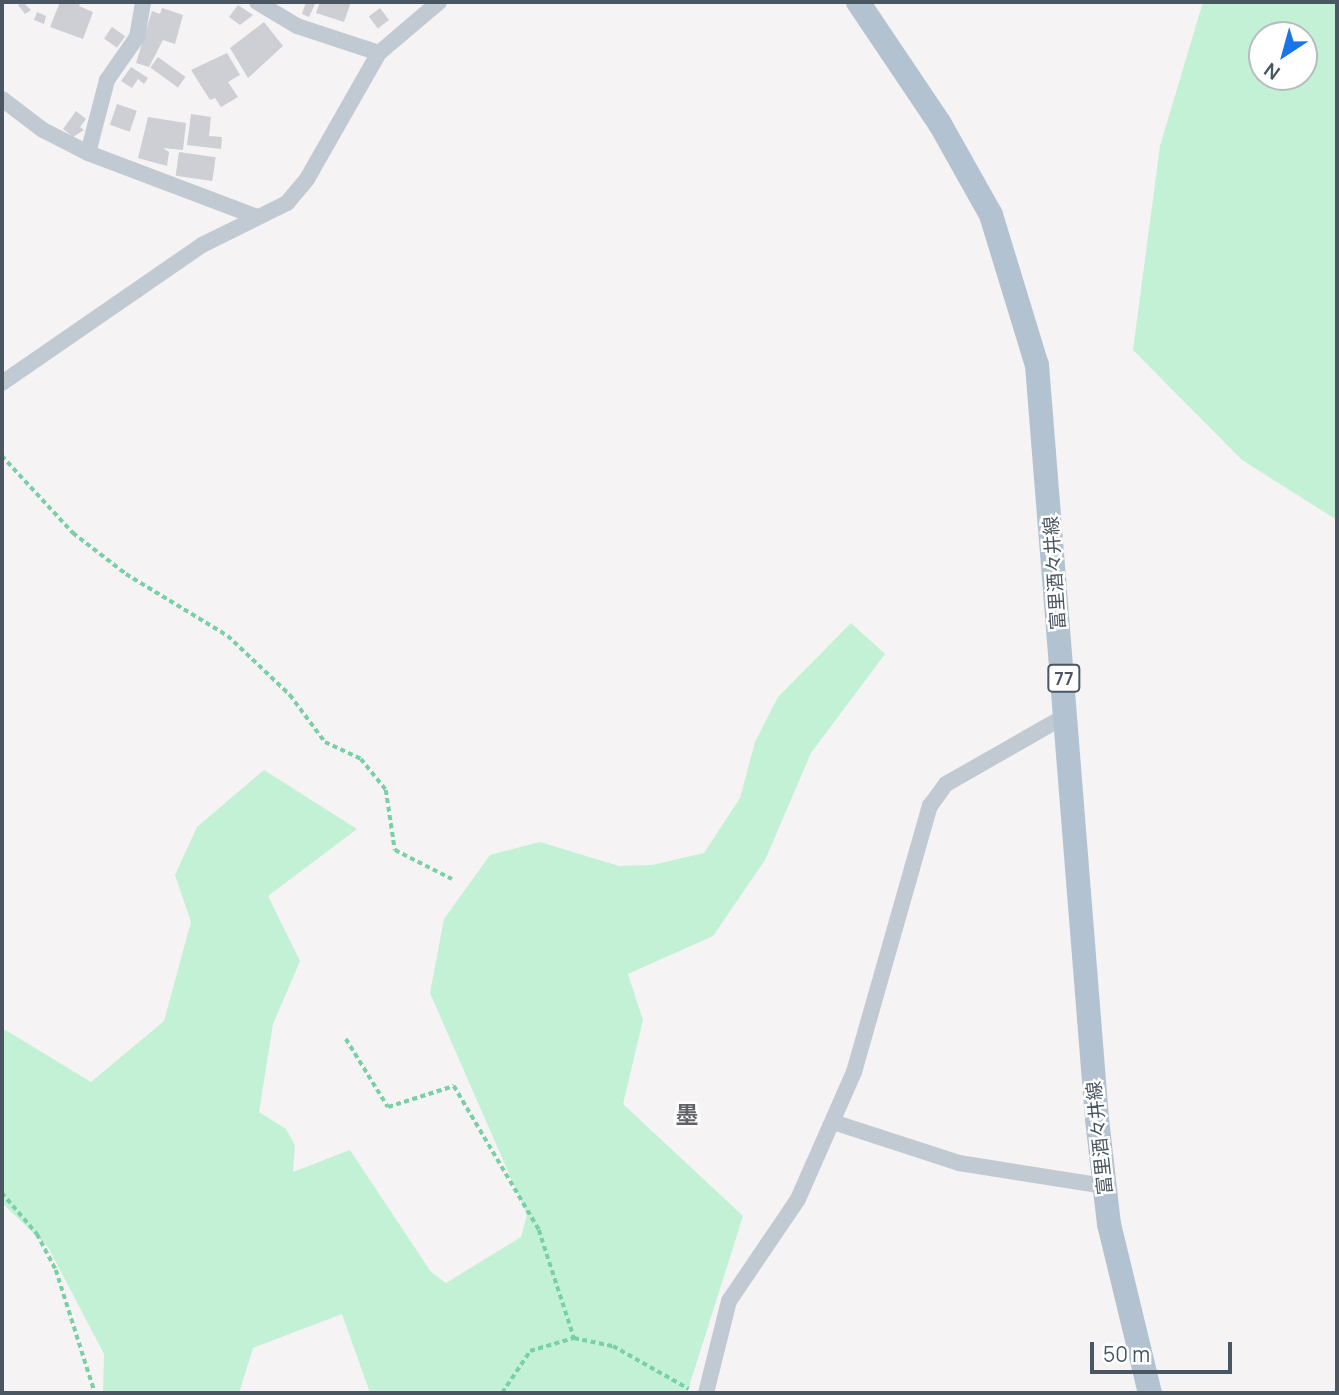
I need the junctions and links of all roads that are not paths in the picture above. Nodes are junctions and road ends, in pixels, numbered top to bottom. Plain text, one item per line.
1 (144, 2) edge
2 (257, 2) edge
3 (439, 2) edge
4 (858, 2) edge
5 (379, 53) junction
6 (2, 99) edge
7 (88, 153) junction
8 (257, 217) junction
9 (2, 383) edge
10 (1067, 715) junction
11 (833, 1122) junction
12 (1105, 1186) junction
13 (706, 1393) edge
14 (1150, 1393) edge

1 - 7 street
2 - 5 street
3 - 5 street
4 - 10 main road, 富里酒々井線 / 77
5 - 8 street
6 - 7 street
7 - 8 street
8 - 9 street
10 - 11 street
10 - 12 main road, 富里酒々井線 / 77
11 - 12 street
11 - 13 street
12 - 14 main road, 富里酒々井線 / 77

